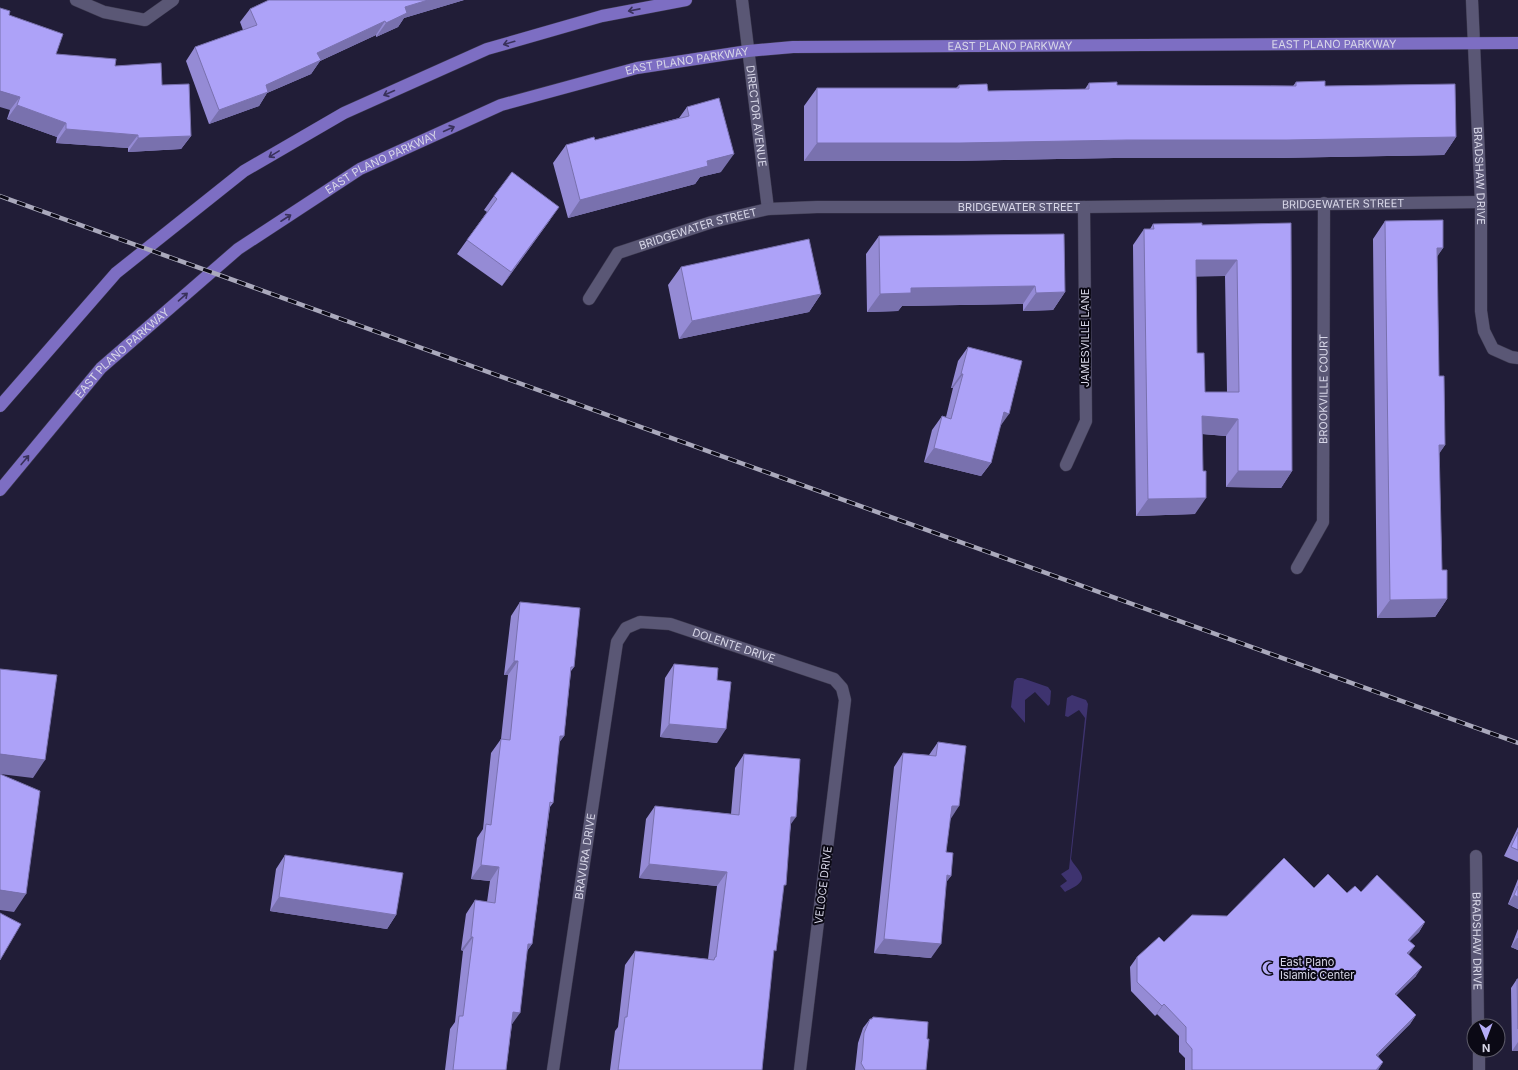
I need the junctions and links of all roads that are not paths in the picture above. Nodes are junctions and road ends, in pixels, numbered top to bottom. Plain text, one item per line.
1 (76, 0) edge
2 (173, 0) edge
3 (686, 0) edge
4 (742, 0) edge
5 (1472, 0) edge
6 (1473, 43) junction
7 (1518, 44) edge
8 (748, 51) junction
9 (1481, 202) junction
10 (1324, 203) junction
11 (1084, 207) junction
12 (768, 209) junction
13 (589, 299) dead end
14 (1518, 358) edge
15 (0, 406) edge
16 (1066, 465) dead end
17 (0, 490) edge
18 (1297, 568) dead end
19 (617, 642) joint
20 (845, 700) joint
21 (1476, 856) dead end
22 (1478, 1018) edge
23 (1479, 1058) edge
24 (553, 1070) edge
25 (800, 1070) edge
26 (1479, 1070) edge

1 - 2 street
3 -> 15 main road
4 - 8 street, DIRECTOR AVENUE
5 - 6 street, BRADSHAW DRIVE
6 - 7 main road, EAST PLANO PARKWAY
6 - 8 main road, EAST PLANO PARKWAY
6 - 9 street, BRADSHAW DRIVE
8 - 12 street, DIRECTOR AVENUE
17 -> 8 main road, EAST PLANO PARKWAY
9 - 10 street, BRIDGEWATER STREET
9 - 14 street, BRADSHAW DRIVE
10 - 11 street, BRIDGEWATER STREET
10 - 18 street, BROOKVILLE COURT
11 - 12 street, BRIDGEWATER STREET
11 - 16 street, JAMESVILLE LANE
12 - 13 street, BRIDGEWATER STREET
19 - 20 street, DOLENTE DRIVE
19 - 24 street, BRAVURA DRIVE
20 - 25 street, VELOCE DRIVE
21 - 22 street, BRADSHAW DRIVE
23 - 26 street

